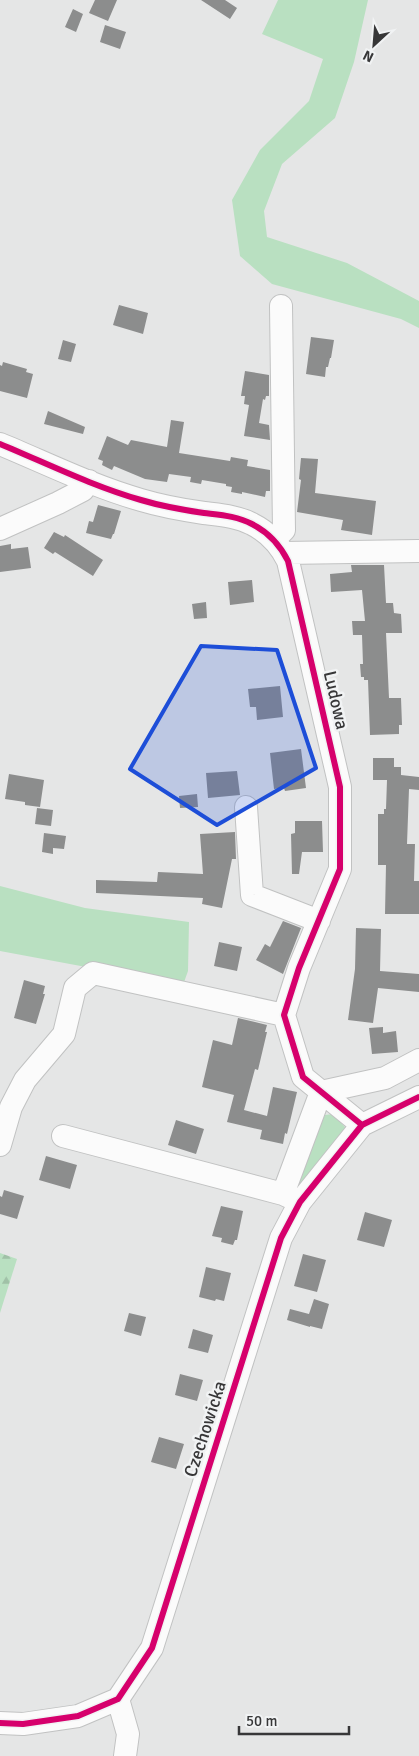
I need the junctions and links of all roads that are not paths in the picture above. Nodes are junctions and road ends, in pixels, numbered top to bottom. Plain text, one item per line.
1 (281, 306) dead end
2 (0, 444) edge
3 (89, 481) junction
4 (0, 529) edge
5 (279, 547) junction
6 (419, 551) edge
7 (246, 807) dead end
8 (318, 921) junction
9 (284, 1015) junction
10 (419, 1060) edge
11 (321, 1092) junction
12 (419, 1097) edge
13 (362, 1125) junction
14 (63, 1136) dead end
15 (0, 1145) edge
16 (291, 1198) junction
17 (118, 1699) junction
18 (0, 1723) edge
19 (124, 1756) edge

1 - 5 street
2 - 3 street
3 - 4 street
3 - 5 street
5 - 6 street
5 - 8 street, Ludowa
7 - 8 street
8 - 9 street, Ludowa
9 - 11 street
9 - 15 street
10 - 11 street
11 - 13 street
11 - 16 street
12 - 13 street, Czechowicka
13 - 16 street, Czechowicka
14 - 16 street
16 - 17 street, Czechowicka
17 - 18 street
17 - 19 street

